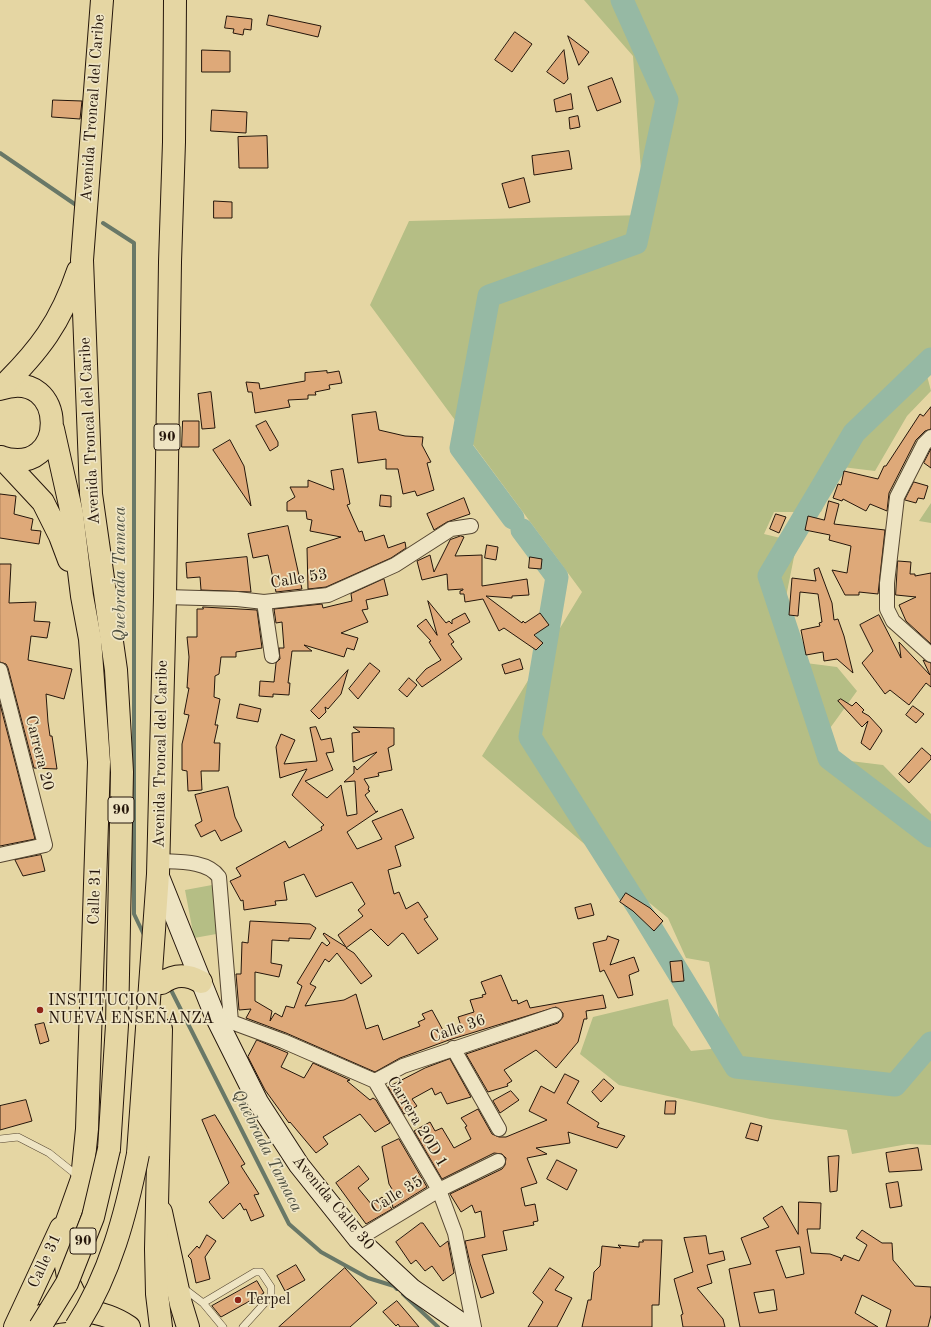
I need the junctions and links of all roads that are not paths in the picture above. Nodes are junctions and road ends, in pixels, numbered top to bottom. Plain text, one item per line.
1 (102, 0) edge
2 (174, 0) edge
3 (82, 260) junction
4 (0, 389) edge
5 (53, 429) junction
6 (931, 437) edge
7 (0, 457) edge
8 (471, 526) dead end
9 (82, 596) junction
10 (165, 597) junction
11 (264, 602) junction
12 (931, 655) edge
13 (272, 656) dead end
14 (0, 670) edge
15 (0, 855) edge
16 (158, 867) junction
17 (201, 982) junction
18 (162, 983) junction
19 (555, 1015) dead end
20 (223, 1019) junction
21 (453, 1048) junction
22 (375, 1081) junction
23 (499, 1129) dead end
24 (0, 1139) edge
25 (498, 1161) dead end
26 (79, 1188) junction
27 (439, 1190) junction
28 (158, 1200) junction
29 (358, 1239) junction
30 (177, 1284) junction
31 (203, 1303) junction
32 (79, 1319) edge
33 (15, 1327) edge
34 (40, 1327) edge
35 (129, 1327) edge
36 (161, 1327) edge
37 (188, 1327) edge
38 (223, 1327) edge
39 (243, 1327) edge
40 (467, 1327) edge
41 (474, 1327) edge

1 - 3 main road, Avenida Troncal del Caribe / 90
2 - 10 main road, Avenida Troncal del Caribe / 90
3 - 4 main road
3 - 34 main road, Avenida Troncal del Caribe / 90, bridge
4 - 5 main road
5 - 7 main road
5 - 9 main road
6 - 12 street
7 - 9 main road
8 - 11 street, Calle 53
9 - 26 main road, Calle 31
10 - 11 street, Calle 53
10 - 16 main road, Avenida Troncal del Caribe / 90
11 - 13 street
14 - 15 street, Carrera 20
16 - 17 main road, Avenida Calle 30
16 - 18 main road
16 - 20 street
16 - 32 main road, Avenida Troncal del Caribe / 90, bridge
17 - 18 main road
17 - 20 main road, Avenida Calle 30
18 - 28 main road
19 - 21 street, Calle 36
20 - 22 street, Carrera 20D 1
20 - 29 main road, Avenida Calle 30
21 - 22 street, Calle 36
21 - 23 street
22 - 27 street, Carrera 20D 1
24 - 26 lane
25 - 27 street, Calle 35
26 - 32 main road, Calle 31
26 - 33 main road, Calle 31
27 - 29 street, Calle 35
27 - 41 street, Carrera 20D 1
28 - 30 main road
28 - 36 main road
29 - 40 main road, Avenida Calle 30
30 - 31 lane
30 - 37 main road
31 - 38 lane
31 - 39 lane
32 - 33 main road
32 - 35 main road

